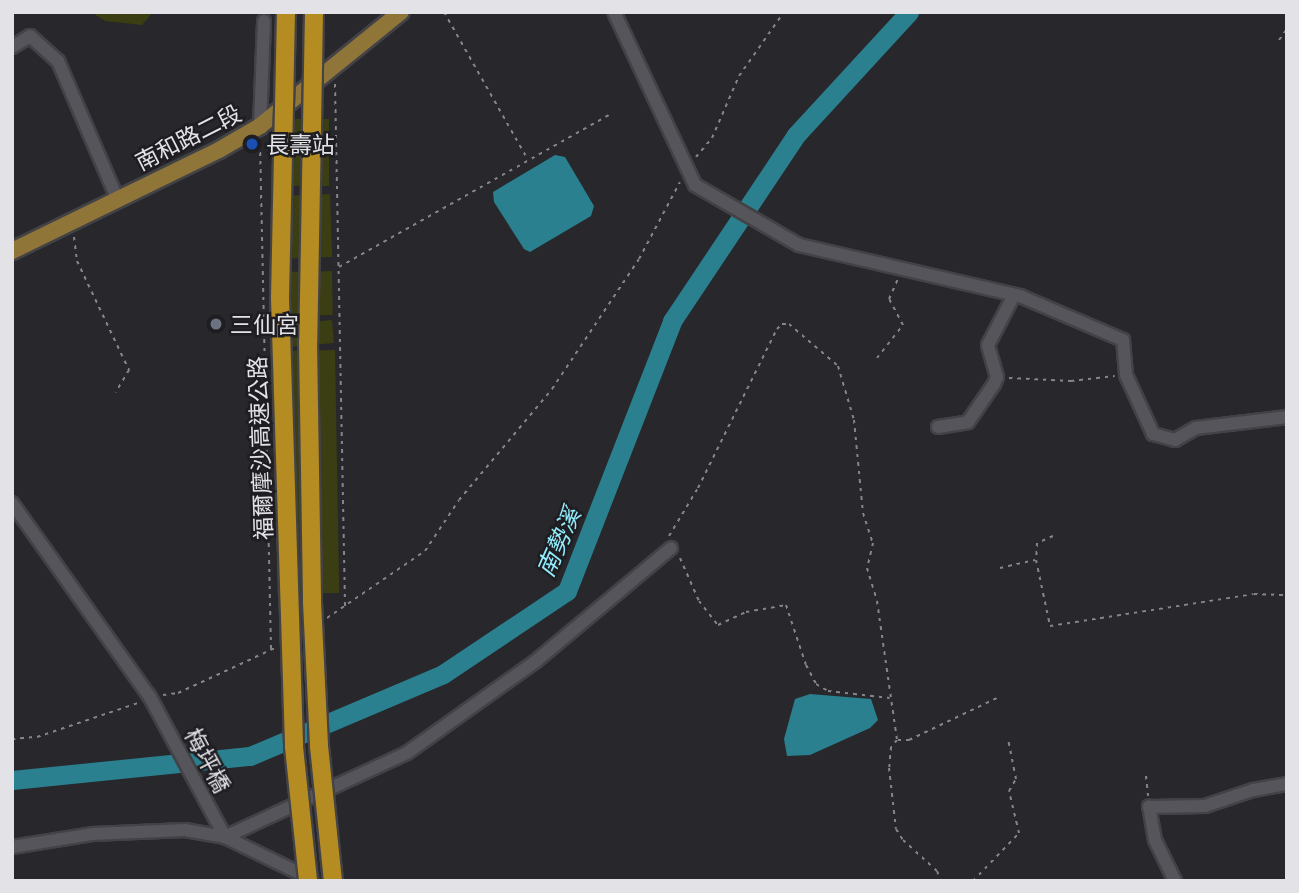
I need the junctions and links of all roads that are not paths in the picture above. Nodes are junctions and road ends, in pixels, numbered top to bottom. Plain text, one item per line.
1 (286, 12) edge
2 (314, 12) edge
3 (401, 12) edge
4 (614, 12) edge
5 (264, 22) dead end
6 (12, 47) edge
7 (260, 125) junction
8 (117, 198) junction
9 (12, 251) edge
10 (1014, 295) junction
11 (1287, 417) edge
12 (938, 427) dead end
13 (12, 503) edge
14 (671, 548) road end
15 (1287, 784) edge
16 (225, 837) junction
17 (12, 847) edge
18 (308, 881) edge
19 (315, 881) edge
20 (333, 881) edge
21 (1175, 881) edge

1 - 18 highway, 福爾摩沙高速公路, bridge
2 - 20 highway, 福爾摩沙高速公路, bridge
3 - 7 main road, 南和路二段
4 - 10 street
5 - 7 street
6 - 8 street
7 - 8 main road, 南和路二段
8 - 9 main road, 南和路二段
10 - 11 street
10 - 12 street
13 - 16 street, 梅坪橋
14 - 16 street
15 - 21 street
16 - 17 street
16 - 19 street

